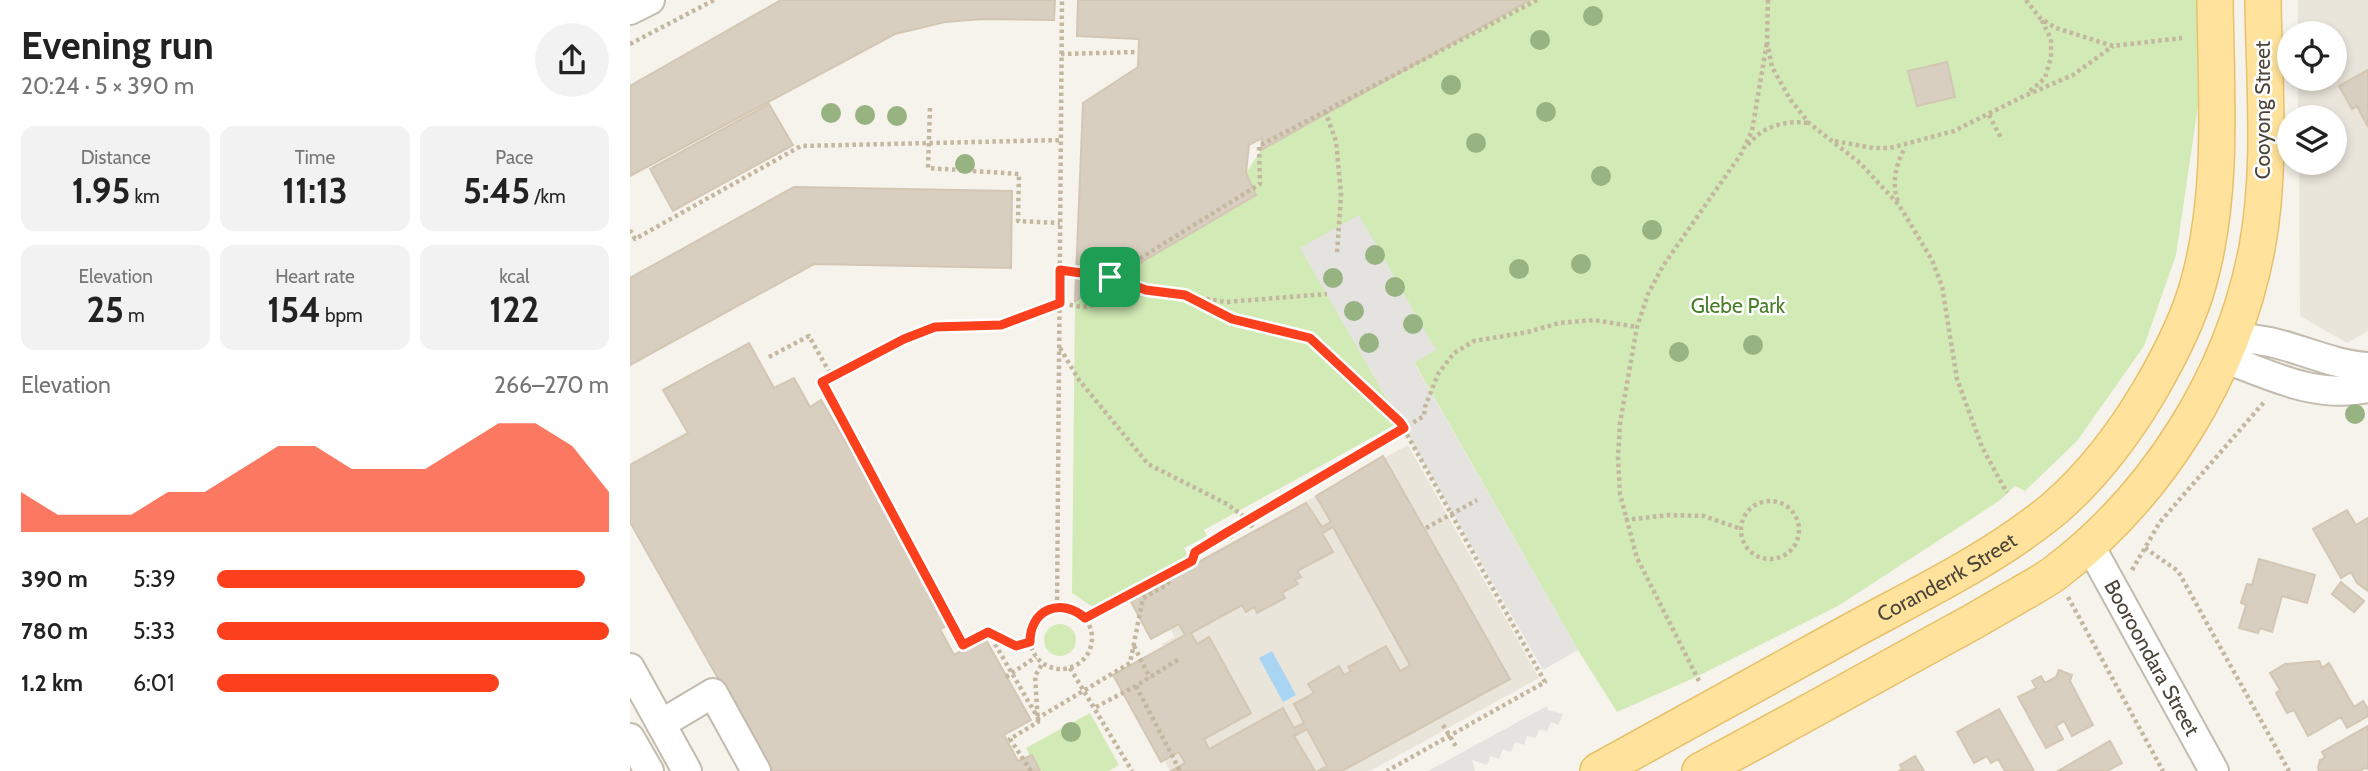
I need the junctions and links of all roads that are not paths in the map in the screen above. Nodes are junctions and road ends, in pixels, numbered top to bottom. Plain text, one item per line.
1 (650, 0) edge
2 (2215, 0) edge
3 (2263, 0) edge
4 (630, 10) edge
5 (2199, 283) junction
6 (2229, 340) junction
7 (2165, 365) junction
8 (2368, 367) edge
9 (2368, 388) edge
10 (2095, 467) junction
11 (2089, 544) junction
12 (1996, 549) junction
13 (630, 668) edge
14 (661, 724) junction
15 (630, 738) edge
16 (1715, 767) edge
17 (649, 771) edge
18 (687, 771) edge
19 (756, 771) edge
20 (1598, 771) edge
21 (2214, 771) edge

1 - 4 street
2 - 5 main road
3 - 6 main road, Cooyong Street
5 - 6 main road
5 - 7 main road, Coranderrk Street
6 - 7 main road
6 - 8 street
6 - 9 street
6 - 11 main road
7 - 10 main road, Coranderrk Street
10 - 11 main road
10 - 12 main road, Coranderrk Street
11 - 12 main road
11 - 16 main road
11 - 21 street, Booroondara Street
12 - 20 main road, Coranderrk Street
13 - 14 street
14 - 18 street
14 - 19 street
15 - 17 street

